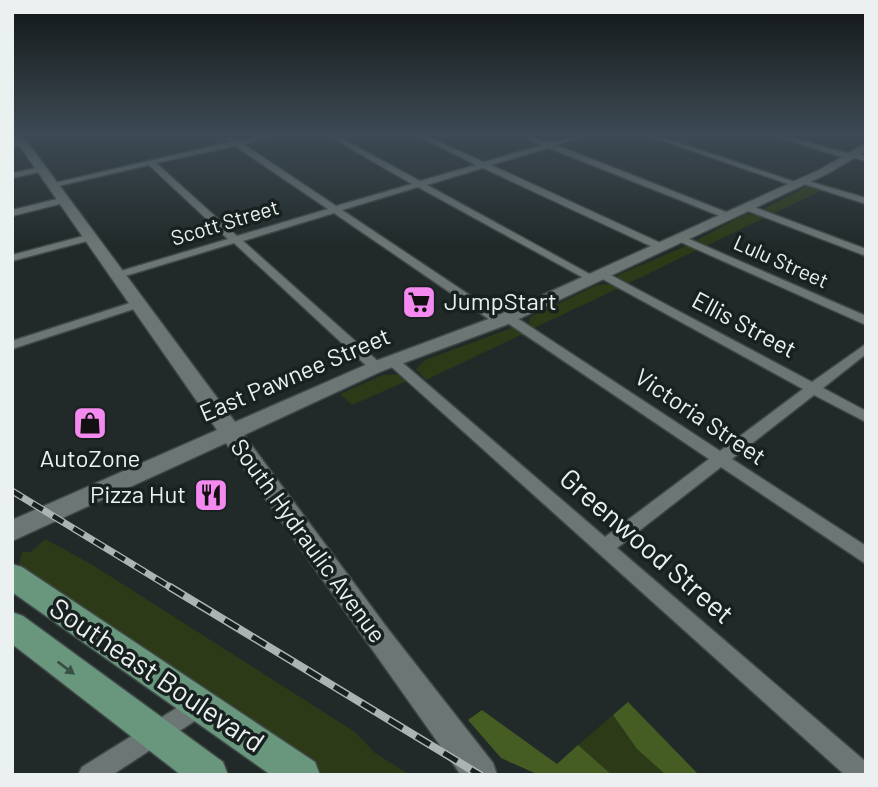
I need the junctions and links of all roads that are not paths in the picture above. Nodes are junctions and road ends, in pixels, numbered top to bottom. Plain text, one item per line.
1 (30, 172) edge
2 (44, 172) edge
3 (108, 172) edge
4 (161, 172) edge
5 (278, 172) edge
6 (397, 172) edge
7 (461, 172) edge
8 (499, 172) edge
9 (617, 172) edge
10 (767, 172) edge
11 (821, 172) edge
12 (12, 176) edge
13 (800, 182) junction
14 (54, 184) junction
15 (420, 184) junction
16 (65, 200) junction
17 (866, 201) edge
18 (746, 207) junction
19 (335, 210) junction
20 (12, 213) edge
21 (728, 216) junction
22 (91, 237) junction
23 (680, 238) junction
24 (236, 240) junction
25 (661, 247) junction
26 (866, 253) edge
27 (12, 258) edge
28 (118, 275) junction
29 (596, 276) junction
30 (139, 304) junction
31 (504, 319) junction
32 (866, 321) edge
33 (12, 345) edge
34 (866, 348) edge
35 (384, 364) junction
36 (813, 388) junction
37 (866, 417) edge
38 (229, 432) junction
39 (721, 458) junction
40 (12, 531) edge
41 (605, 547) junction
42 (866, 556) edge
43 (12, 576) edge
44 (12, 626) edge
45 (200, 704) junction
46 (153, 734) junction
47 (90, 775) edge
48 (210, 775) edge
49 (302, 775) edge
50 (481, 775) edge
51 (863, 775) edge

1 - 12 street
2 - 14 street, South Hydraulic Avenue
3 - 14 street
4 - 24 street, Greenwood Street
5 - 19 street, Victoria Street
6 - 15 street, Ellis Street
7 - 15 street, Scott Street
8 - 25 street
9 - 21 street
10 - 13 street
11 - 13 main road, East Pawnee Street
13 - 17 street
13 - 18 main road, East Pawnee Street
14 - 16 street, South Hydraulic Avenue
15 - 19 street, Scott Street
15 - 29 street, Ellis Street
16 - 20 street
16 - 22 street, South Hydraulic Avenue
18 - 21 main road, East Pawnee Street
18 - 26 street
19 - 24 street, Scott Street
19 - 31 street, Victoria Street
21 - 23 main road, East Pawnee Street
22 - 27 street
22 - 28 street, South Hydraulic Avenue
23 - 25 main road, East Pawnee Street
23 - 32 street, Lulu Street
24 - 28 street, Scott Street
24 - 35 street, Greenwood Street
25 - 29 main road, East Pawnee Street
28 - 30 street, South Hydraulic Avenue
29 - 31 main road, East Pawnee Street
29 - 36 street, Ellis Street
30 - 33 street
30 - 38 street, South Hydraulic Avenue
31 - 35 main road, East Pawnee Street
31 - 39 street, Victoria Street
34 - 36 street
35 - 38 main road, East Pawnee Street
35 - 41 street, Greenwood Street
36 - 37 street, Ellis Street
36 - 39 street
38 - 40 main road, East Pawnee Street
38 - 50 main road, South Hydraulic Avenue
39 - 41 street
39 - 42 street, Victoria Street
41 - 51 street, Greenwood Street
43 - 45 main road, Southeast Boulevard
44 -> 46 main road, Southeast Boulevard
45 - 46 street
45 - 49 main road, Southeast Boulevard
46 - 47 street
46 - 48 main road, Southeast Boulevard

